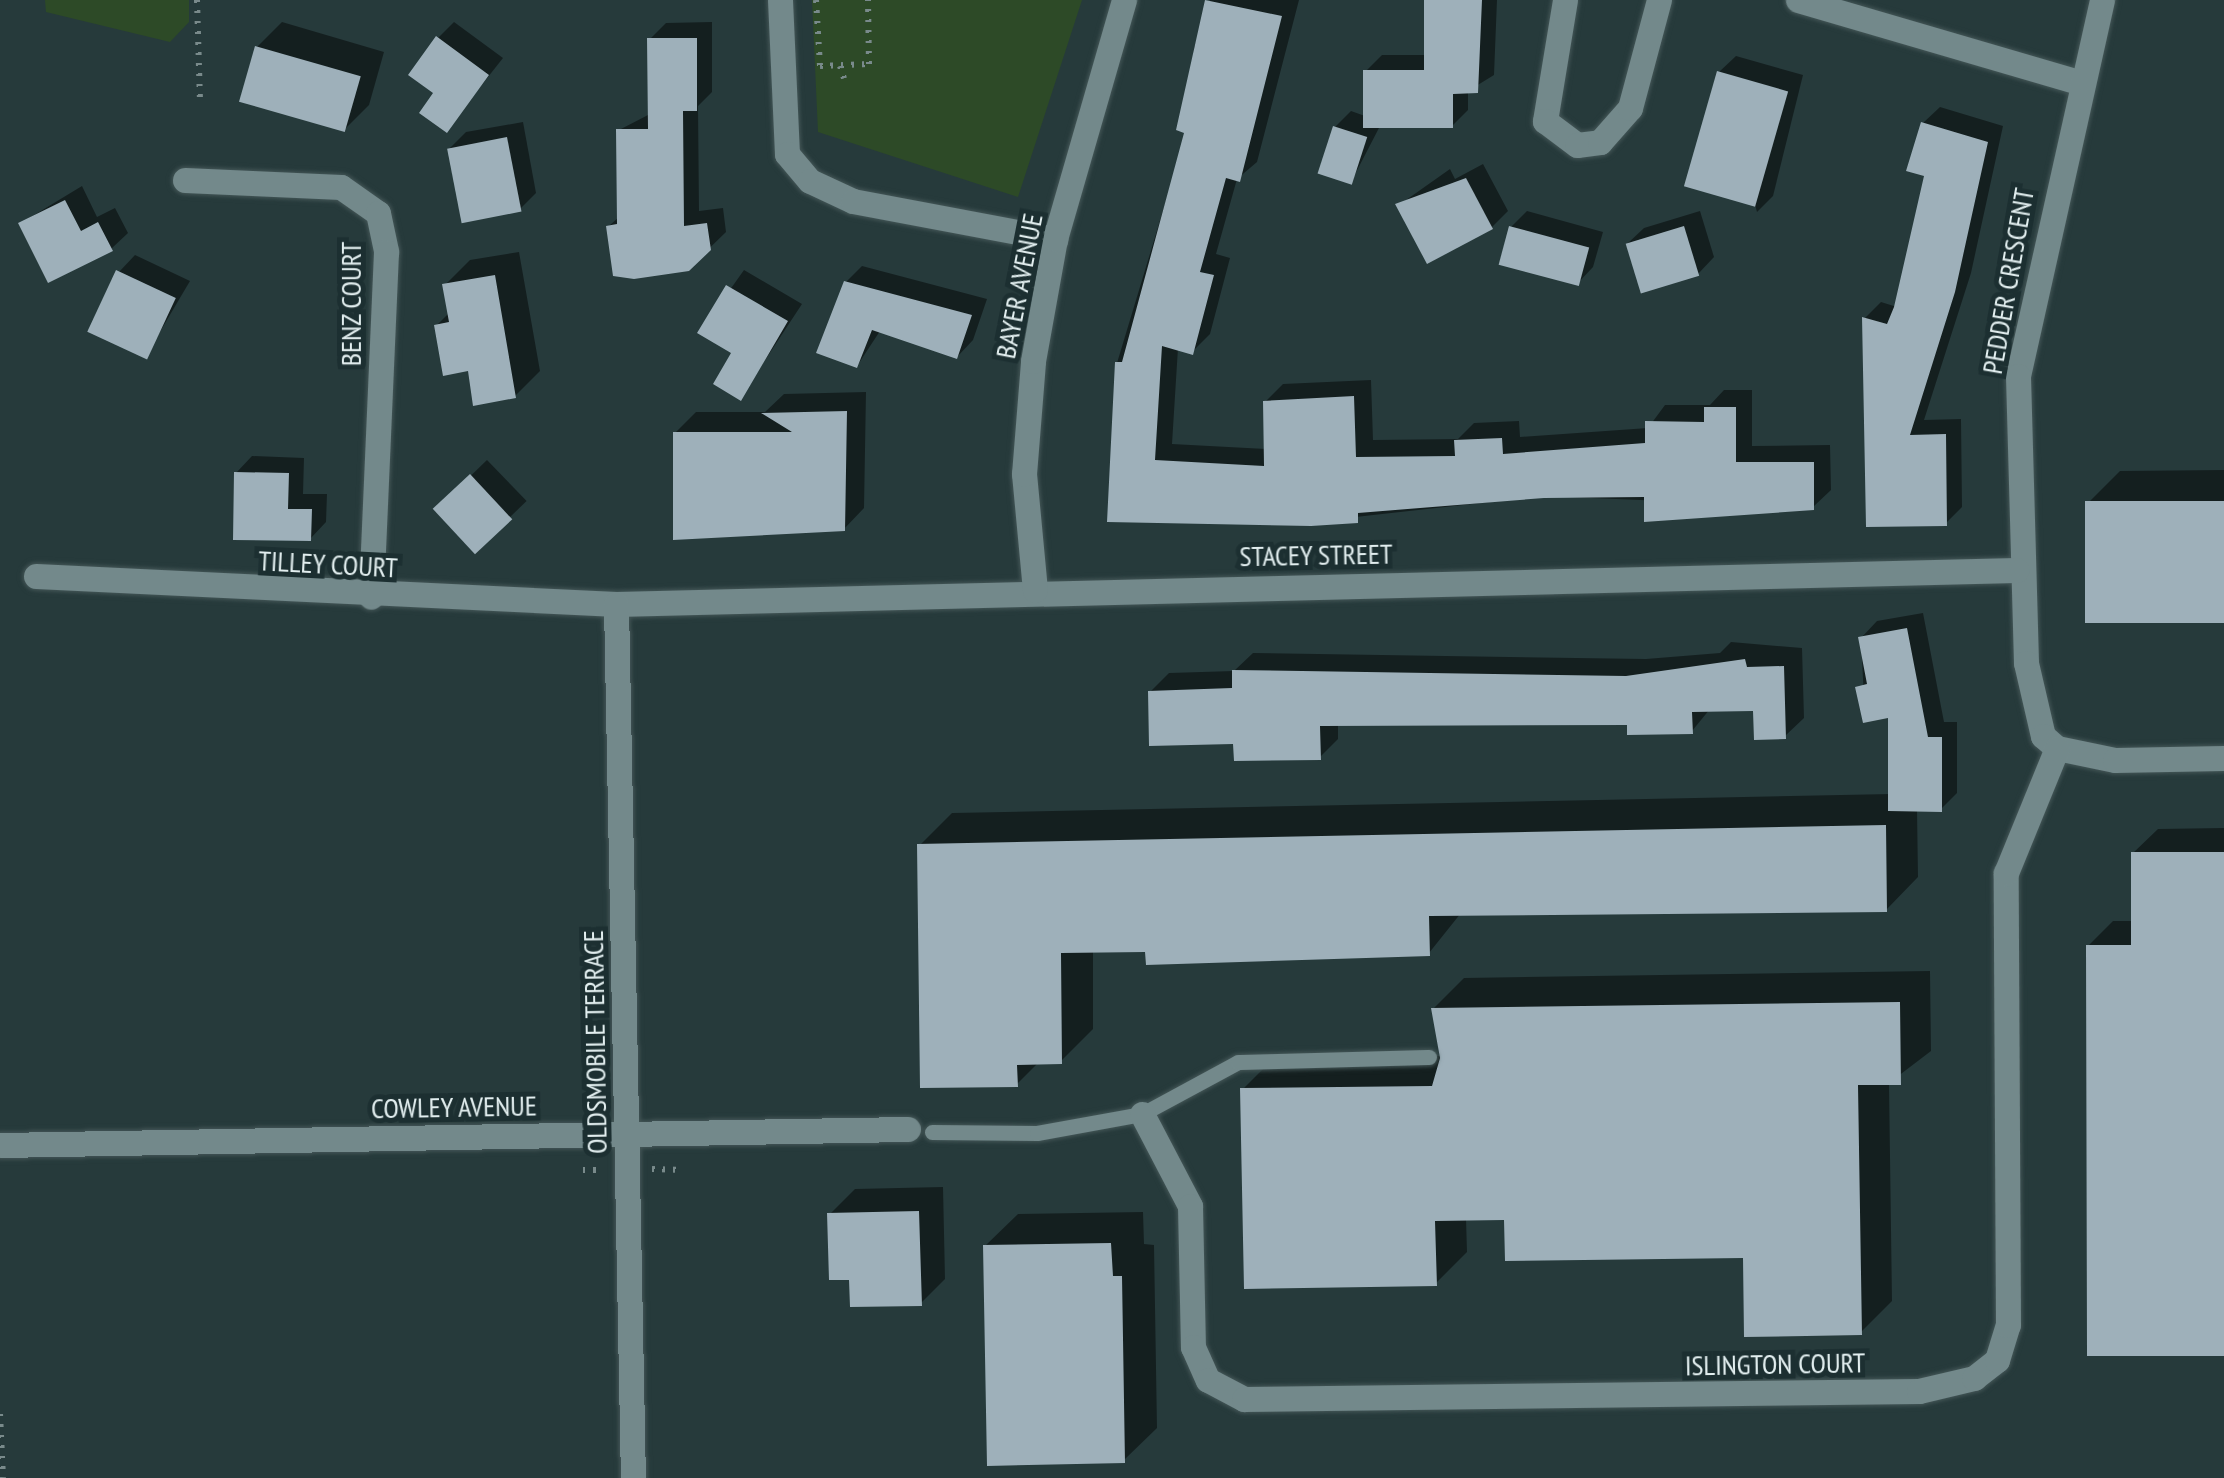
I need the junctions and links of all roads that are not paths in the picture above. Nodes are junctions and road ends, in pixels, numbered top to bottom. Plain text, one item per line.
1 (780, 0) edge
2 (1124, 0) edge
3 (1564, 0) edge
4 (1659, 0) edge
5 (1798, 0) edge
6 (2102, 0) edge
7 (2079, 82) junction
8 (184, 180) dead end
9 (1055, 239) junction
10 (2016, 570) junction
11 (36, 576) dead end
12 (1035, 590) junction
13 (371, 598) junction
14 (616, 604) junction
15 (2058, 748) junction
16 (2224, 758) edge
17 (1429, 1057) dead end
18 (1142, 1114) junction
19 (920, 1130) joint
20 (627, 1134) junction
21 (0, 1146) edge
22 (633, 1478) edge

1 - 9 street
2 - 9 street, BAYER AVENUE
3 - 4 street
5 - 7 street
6 - 7 street, PEDDER CRESCENT
7 - 10 street, PEDDER CRESCENT
8 - 13 street, BENZ COURT
9 - 12 street, BAYER AVENUE
10 - 12 street, STACEY STREET
10 - 15 street, PEDDER CRESCENT
11 - 13 street, TILLEY COURT
12 - 14 street, STACEY STREET
13 - 14 street, TILLEY COURT
14 - 20 street, OLDSMOBILE TERRACE
15 - 16 street
15 - 18 street, ISLINGTON COURT
17 - 18 lane
18 - 19 lane
19 - 20 street, COWLEY AVENUE
20 - 21 street, COWLEY AVENUE
20 - 22 street, OLDSMOBILE TERRACE

